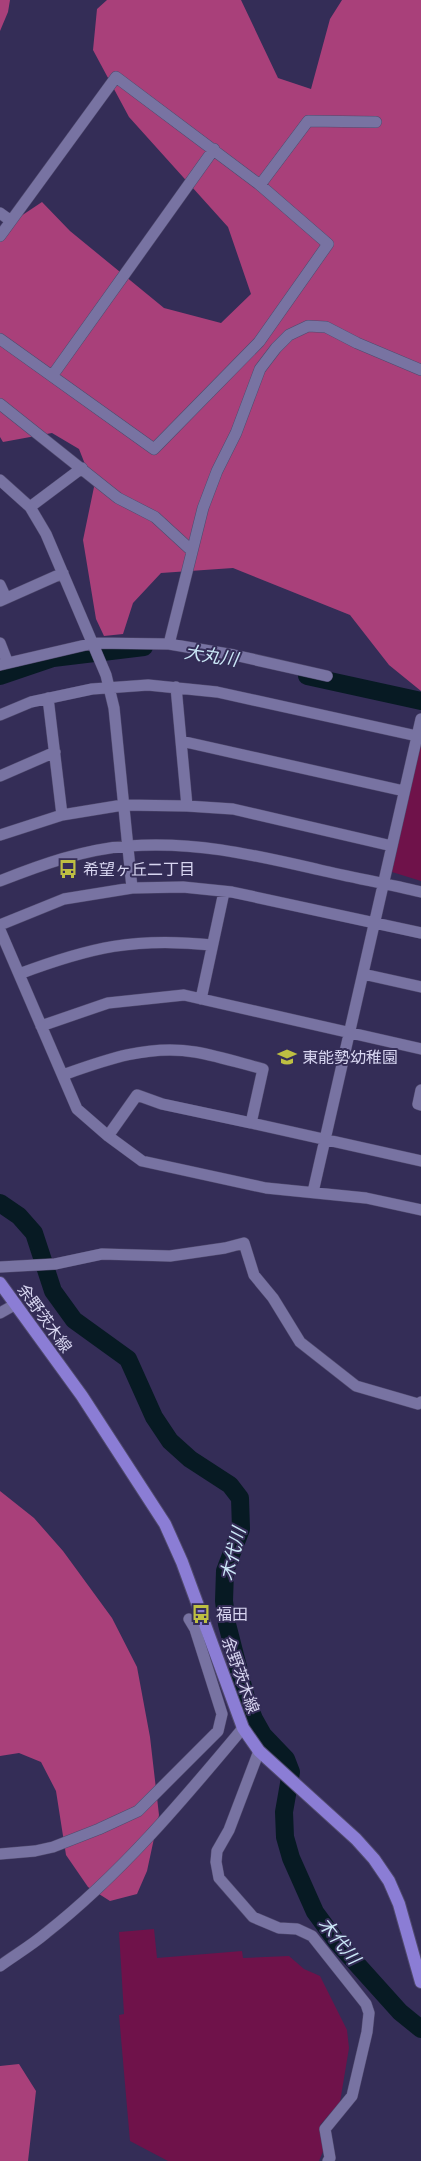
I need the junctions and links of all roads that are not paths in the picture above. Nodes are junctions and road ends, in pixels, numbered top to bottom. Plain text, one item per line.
1 (376, 122) dead end
2 (214, 150) junction
3 (260, 185) junction
4 (0, 213) edge
5 (11, 220) junction
6 (0, 236) edge
7 (0, 338) edge
8 (421, 370) edge
9 (52, 376) junction
10 (0, 404) edge
11 (82, 468) junction
12 (0, 480) edge
13 (30, 507) junction
14 (192, 551) junction
15 (63, 572) junction
16 (0, 585) edge
17 (3, 599) edge
18 (0, 644) edge
19 (169, 644) junction
20 (96, 649) junction
21 (4, 663) edge
22 (327, 676) dead end
23 (110, 687) junction
24 (176, 687) junction
25 (48, 698) junction
26 (0, 715) edge
27 (421, 719) edge
28 (417, 736) junction
29 (181, 741) junction
30 (55, 752) junction
31 (0, 776) edge
32 (404, 791) junction
33 (123, 805) junction
34 (187, 806) junction
35 (62, 815) junction
36 (0, 835) edge
37 (127, 846) junction
38 (392, 846) junction
39 (0, 881) edge
40 (384, 884) junction
41 (132, 888) junction
42 (224, 892) junction
43 (421, 892) edge
44 (374, 923) junction
45 (0, 925) edge
46 (0, 930) edge
47 (421, 933) edge
48 (212, 945) junction
49 (19, 974) junction
50 (363, 974) junction
51 (421, 987) edge
52 (201, 999) junction
53 (41, 1026) junction
54 (350, 1031) junction
55 (421, 1049) edge
56 (63, 1076) junction
57 (421, 1090) edge
58 (421, 1105) edge
59 (251, 1123) junction
60 (108, 1136) junction
61 (325, 1140) junction
62 (421, 1161) edge
63 (313, 1192) junction
64 (421, 1210) edge
65 (0, 1266) edge
66 (0, 1283) edge
67 (16, 1304) junction
68 (0, 1313) edge
69 (421, 1402) edge
70 (189, 1619) dead end
71 (243, 1728) junction
72 (259, 1751) junction
73 (0, 1854) edge
74 (0, 1966) edge
75 (421, 1982) edge
76 (328, 2161) edge

1 - 3 street
2 - 3 street
2 - 5 street
2 - 9 street
3 - 9 street
4 - 5 street
5 - 6 street
7 - 9 street
8 - 14 street
10 - 11 street
11 - 13 street
11 - 14 street
12 - 13 street
13 - 15 street
14 - 19 street
15 - 17 street
15 - 20 street
16 - 17 street
18 - 21 street
19 - 20 street
19 - 22 street
20 - 21 street
20 - 23 street
23 - 24 street
23 - 25 street
23 - 33 street
24 - 28 street
24 - 29 street
25 - 26 street
25 - 30 street
27 - 28 street
28 - 32 street
29 - 32 street
29 - 34 street
30 - 31 street
30 - 35 street
32 - 38 street
33 - 34 street
33 - 35 street
33 - 37 street
34 - 38 street
35 - 36 street
37 - 39 street
37 - 40 street
37 - 41 street
38 - 40 street
40 - 43 street
40 - 44 street
41 - 42 street
41 - 45 street
42 - 44 street
42 - 48 street
44 - 47 street
44 - 50 street
46 - 49 street
48 - 49 street
48 - 52 street
49 - 53 street
50 - 51 street
50 - 54 street
52 - 53 street
52 - 54 street
53 - 56 street
54 - 55 street
54 - 61 street
56 - 59 street
56 - 60 street
57 - 58 street
59 - 60 street
59 - 61 street
60 - 63 street
61 - 62 street
61 - 63 street
63 - 64 street
65 - 69 street
66 - 67 main road, 余野茨木線
67 - 68 street
67 - 71 main road, 余野茨木線
70 - 73 street
71 - 72 main road, 余野茨木線
71 - 74 street
72 - 75 main road, 余野茨木線
72 - 76 street

